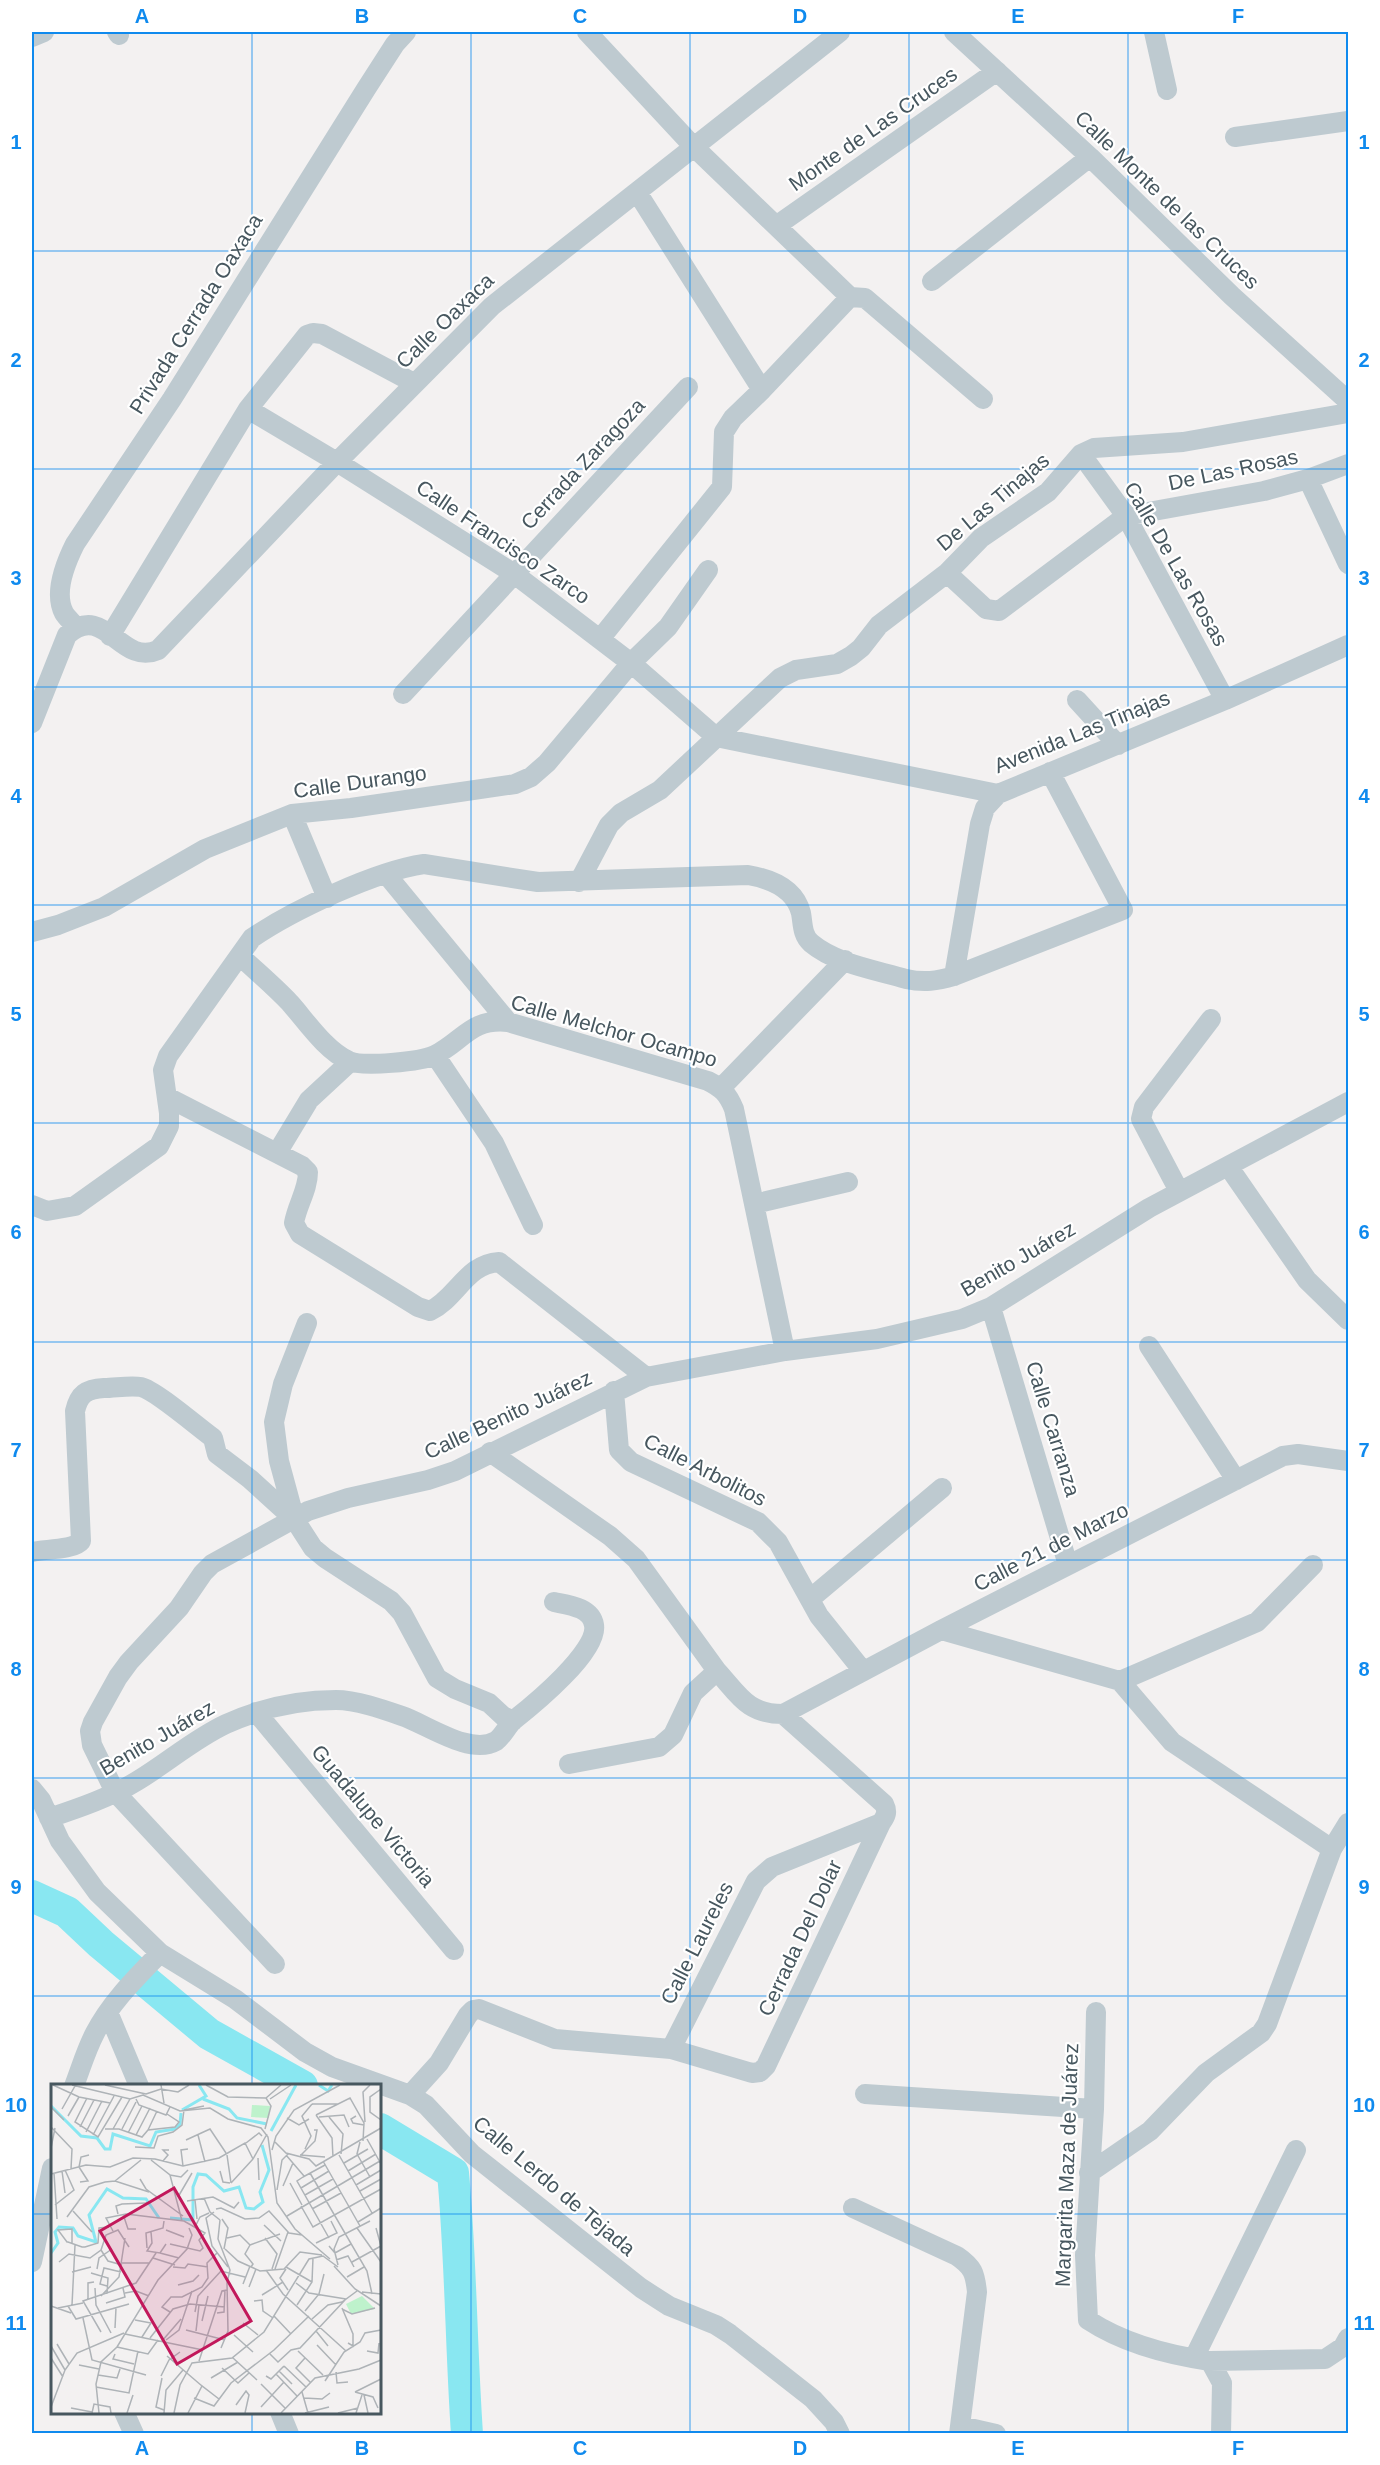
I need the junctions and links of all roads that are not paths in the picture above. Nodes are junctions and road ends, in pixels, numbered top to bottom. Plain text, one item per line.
1 (44, 32) edge
2 (406, 32) edge
3 (587, 32) edge
4 (840, 32) edge
5 (954, 32) edge
6 (1154, 32) edge
7 (32, 37) edge
8 (997, 71) junction
9 (1167, 90) dead end
10 (1348, 121) edge
11 (1235, 137) dead end
12 (693, 146) junction
13 (1090, 157) junction
14 (637, 192) junction
15 (776, 226) junction
16 (932, 281) dead end
17 (850, 297) junction
18 (414, 383) junction
19 (688, 387) dead end
20 (762, 390) junction
21 (983, 399) dead end
22 (1348, 401) edge
23 (248, 409) junction
24 (1348, 413) edge
25 (1081, 454) junction
26 (337, 462) junction
27 (1348, 464) edge
28 (1308, 479) junction
29 (1126, 516) junction
30 (1348, 564) edge
31 (708, 570) dead end
32 (513, 573) junction
33 (947, 573) junction
34 (76, 627) junction
35 (111, 636) junction
36 (600, 639) junction
37 (1348, 645) edge
38 (631, 663) junction
39 (403, 694) dead end
40 (1077, 700) dead end
41 (1225, 700) junction
42 (32, 723) edge
43 (716, 736) junction
44 (1118, 745) junction
45 (1050, 772) junction
46 (998, 794) junction
47 (292, 814) junction
48 (387, 874) junction
49 (579, 882) junction
50 (327, 898) junction
51 (32, 932) edge
52 (240, 956) junction
53 (845, 960) junction
54 (954, 976) junction
55 (1211, 1019) dead end
56 (508, 1023) junction
57 (435, 1055) junction
58 (350, 1062) junction
59 (721, 1088) junction
60 (167, 1097) junction
61 (1348, 1102) edge
62 (277, 1153) junction
63 (1227, 1166) junction
64 (848, 1182) dead end
65 (1179, 1191) junction
66 (754, 1204) junction
67 (32, 1205) edge
68 (533, 1225) dead end
69 (991, 1307) junction
70 (1348, 1320) edge
71 (307, 1323) dead end
72 (1149, 1346) dead end
73 (785, 1351) junction
74 (646, 1377) junction
75 (614, 1391) junction
76 (490, 1452) junction
77 (1348, 1461) edge
78 (1236, 1480) junction
79 (942, 1488) dead end
80 (295, 1521) junction
81 (32, 1552) edge
82 (1068, 1564) junction
83 (1313, 1565) dead end
84 (810, 1599) junction
85 (554, 1602) dead end
86 (941, 1630) junction
87 (717, 1671) junction
88 (862, 1671) junction
89 (1120, 1681) junction
90 (256, 1712) junction
91 (783, 1714) junction
92 (513, 1720) junction
93 (568, 1764) dead end
94 (32, 1789) edge
95 (115, 1792) junction
96 (49, 1818) junction
97 (881, 1823) junction
98 (1348, 1823) edge
99 (1332, 1849) junction
100 (454, 1950) dead end
101 (160, 1953) junction
102 (275, 1964) dead end
103 (108, 2012) junction
104 (1096, 2012) dead end
105 (671, 2049) junction
106 (74, 2084) edge
107 (139, 2084) edge
108 (379, 2084) edge
109 (381, 2085) edge
110 (865, 2094) dead end
111 (410, 2095) junction
112 (1094, 2109) junction
113 (1296, 2150) dead end
114 (51, 2173) edge
115 (1089, 2173) junction
116 (853, 2208) dead end
117 (32, 2262) edge
118 (1348, 2338) edge
119 (1202, 2360) junction
120 (125, 2414) edge
121 (281, 2414) edge
122 (960, 2430) edge
123 (134, 2433) edge
124 (289, 2433) edge
125 (840, 2433) edge
126 (996, 2433) edge
127 (1221, 2433) edge

1 - 7 street
2 - 34 street, Privada Cerrada Oaxaca
3 - 12 street
4 - 12 street, Calle Oaxaca
5 - 8 street, Calle Monte de las Cruces
6 - 9 street
8 - 13 street, Calle Monte de las Cruces
8 - 15 street, Monte de Las Cruces
10 - 11 street
12 - 14 street, Calle Oaxaca
12 - 15 street
13 - 16 street
13 - 22 street, Calle Monte de las Cruces
14 - 18 street, Calle Oaxaca
14 - 20 street
15 - 17 street
17 - 20 street
17 - 21 street
18 - 23 street
18 - 26 street, Calle Oaxaca
19 - 32 street, Cerrada Zaragoza
20 - 36 street
23 - 26 street, Calle Francisco Zarco
23 - 35 street
24 - 25 street, De Las Tinajas
25 - 29 street, Calle De Las Rosas
25 - 33 street, De Las Tinajas
26 - 32 street, Calle Francisco Zarco
26 - 35 street, Calle Oaxaca
27 - 28 street, De Las Rosas
28 - 29 street, De Las Rosas
28 - 30 street
29 - 33 street
29 - 41 street, Calle De Las Rosas
31 - 38 street, Calle Durango
32 - 36 street, Calle Francisco Zarco
32 - 39 street, Cerrada Zaragoza
33 - 43 street, De Las Tinajas
34 - 35 street, Calle Oaxaca
34 - 42 street
36 - 38 street, Calle Francisco Zarco
37 - 41 street, Avenida Las Tinajas
38 - 43 street, Calle Francisco Zarco
38 - 47 street, Calle Durango
40 - 44 street
41 - 44 street, Avenida Las Tinajas
43 - 46 street, Avenida Las Tinajas
43 - 49 street, De Las Tinajas
44 - 45 street, Avenida Las Tinajas
45 - 46 street, Avenida Las Tinajas
45 - 54 street
46 - 54 street
47 - 50 street
47 - 51 street, Calle Durango
48 - 49 street
48 - 50 street
48 - 56 street
49 - 53 street
50 - 52 street
52 - 58 street
52 - 60 street
53 - 54 street
53 - 59 street
55 - 65 street
56 - 57 street, Calle Melchor Ocampo
56 - 59 street, Calle Melchor Ocampo
57 - 58 street, Calle Melchor Ocampo
57 - 68 street
58 - 62 street
59 - 66 street, Calle Melchor Ocampo
60 - 62 street
60 - 67 street
61 - 63 street, Benito Juárez
62 - 74 street
63 - 65 street, Benito Juárez
63 - 70 street
64 - 66 street
65 - 69 street, Benito Juárez
66 - 73 street, Calle Melchor Ocampo
69 - 73 street, Benito Juárez
69 - 82 street, Calle Carranza
71 - 80 street
72 - 78 street
73 - 74 street, Benito Juárez
74 - 75 street, Calle Benito Juárez
75 - 76 street, Calle Benito Juárez
75 - 84 street, Calle Arbolitos
76 - 80 street, Calle Benito Juárez
76 - 87 street
77 - 78 street, Calle 21 de Marzo
78 - 82 street, Calle 21 de Marzo
79 - 84 street
80 - 81 street
80 - 92 street
80 - 95 street, Calle Benito Juárez
82 - 86 street, Calle 21 de Marzo
83 - 89 street
84 - 88 street, Calle Arbolitos
85 - 92 street
86 - 88 street, Calle 21 de Marzo
86 - 89 street
87 - 91 street
87 - 93 street
88 - 91 street, Calle 21 de Marzo
89 - 99 street
90 - 92 street
90 - 95 street, Benito Juárez
90 - 100 street, Guadalupe Victoria
91 - 97 street
94 - 96 street, Calle Lerdo de Tejada
95 - 96 street, Benito Juárez
95 - 102 street, Calle Benito Juárez
96 - 101 street, Calle Lerdo de Tejada
97 - 105 street, Calle Laureles
97 - 105 street, Cerrada Del Dolar
98 - 99 street
99 - 115 street
101 - 103 street
101 - 108 street, Calle Lerdo de Tejada
103 - 106 street
103 - 107 street
104 - 112 street, Margarita Maza de Juárez
105 - 111 street
109 - 111 street, Calle Lerdo de Tejada
110 - 112 street
111 - 125 street, Calle Lerdo de Tejada
112 - 115 street, Margarita Maza de Juárez
113 - 119 street
114 - 117 street
115 - 119 street, Margarita Maza de Juárez
116 - 122 street
118 - 119 street
119 - 127 street
120 - 123 street
121 - 124 street
122 - 126 street

